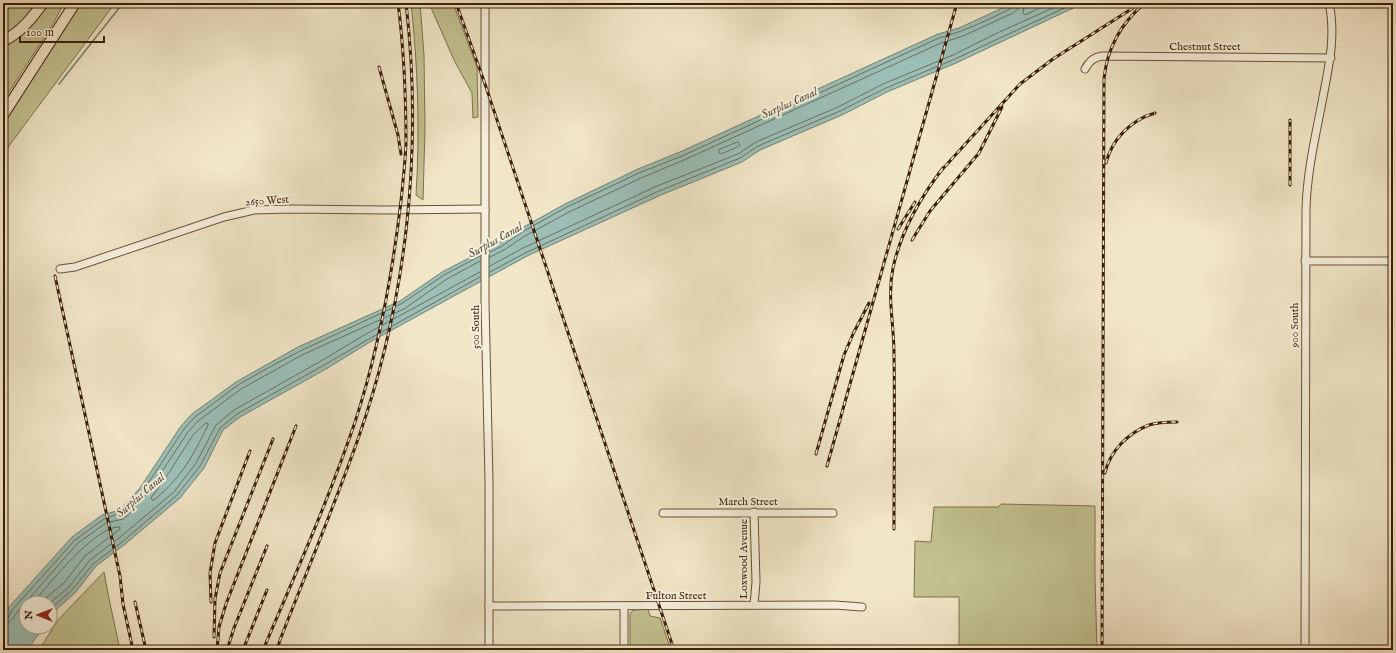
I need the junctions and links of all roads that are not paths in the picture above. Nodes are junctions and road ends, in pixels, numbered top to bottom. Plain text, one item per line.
1 (43, 3) edge
2 (70, 3) edge
3 (75, 3) edge
4 (485, 3) edge
5 (1329, 3) edge
6 (56, 33) junction
7 (3, 41) edge
8 (1331, 58) junction
9 (1085, 69) dead end
10 (3, 115) edge
11 (485, 209) junction
12 (1305, 261) junction
13 (1393, 261) edge
14 (60, 269) dead end
15 (754, 512) junction
16 (663, 513) dead end
17 (833, 513) dead end
18 (489, 606) junction
19 (624, 606) junction
20 (754, 606) junction
21 (862, 607) dead end
22 (624, 645) dead end
23 (489, 650) edge
24 (1305, 650) edge

1 - 7 highway
2 - 6 highway
3 - 6 highway
4 - 11 street, 500 South
5 - 8 street, 900 South
6 - 10 highway
8 - 9 street, Chestnut Street
8 - 12 street, 900 South
11 - 14 street, 2650 West
11 - 18 street, 500 South
12 - 13 street
12 - 24 street, 900 South
15 - 16 street, March Street
15 - 17 street, March Street
15 - 20 street, Loxwood Avenue
18 - 19 street, Fulton Street
18 - 23 street, 500 South
19 - 20 street, Fulton Street
19 - 22 street
20 - 21 street, Fulton Street

